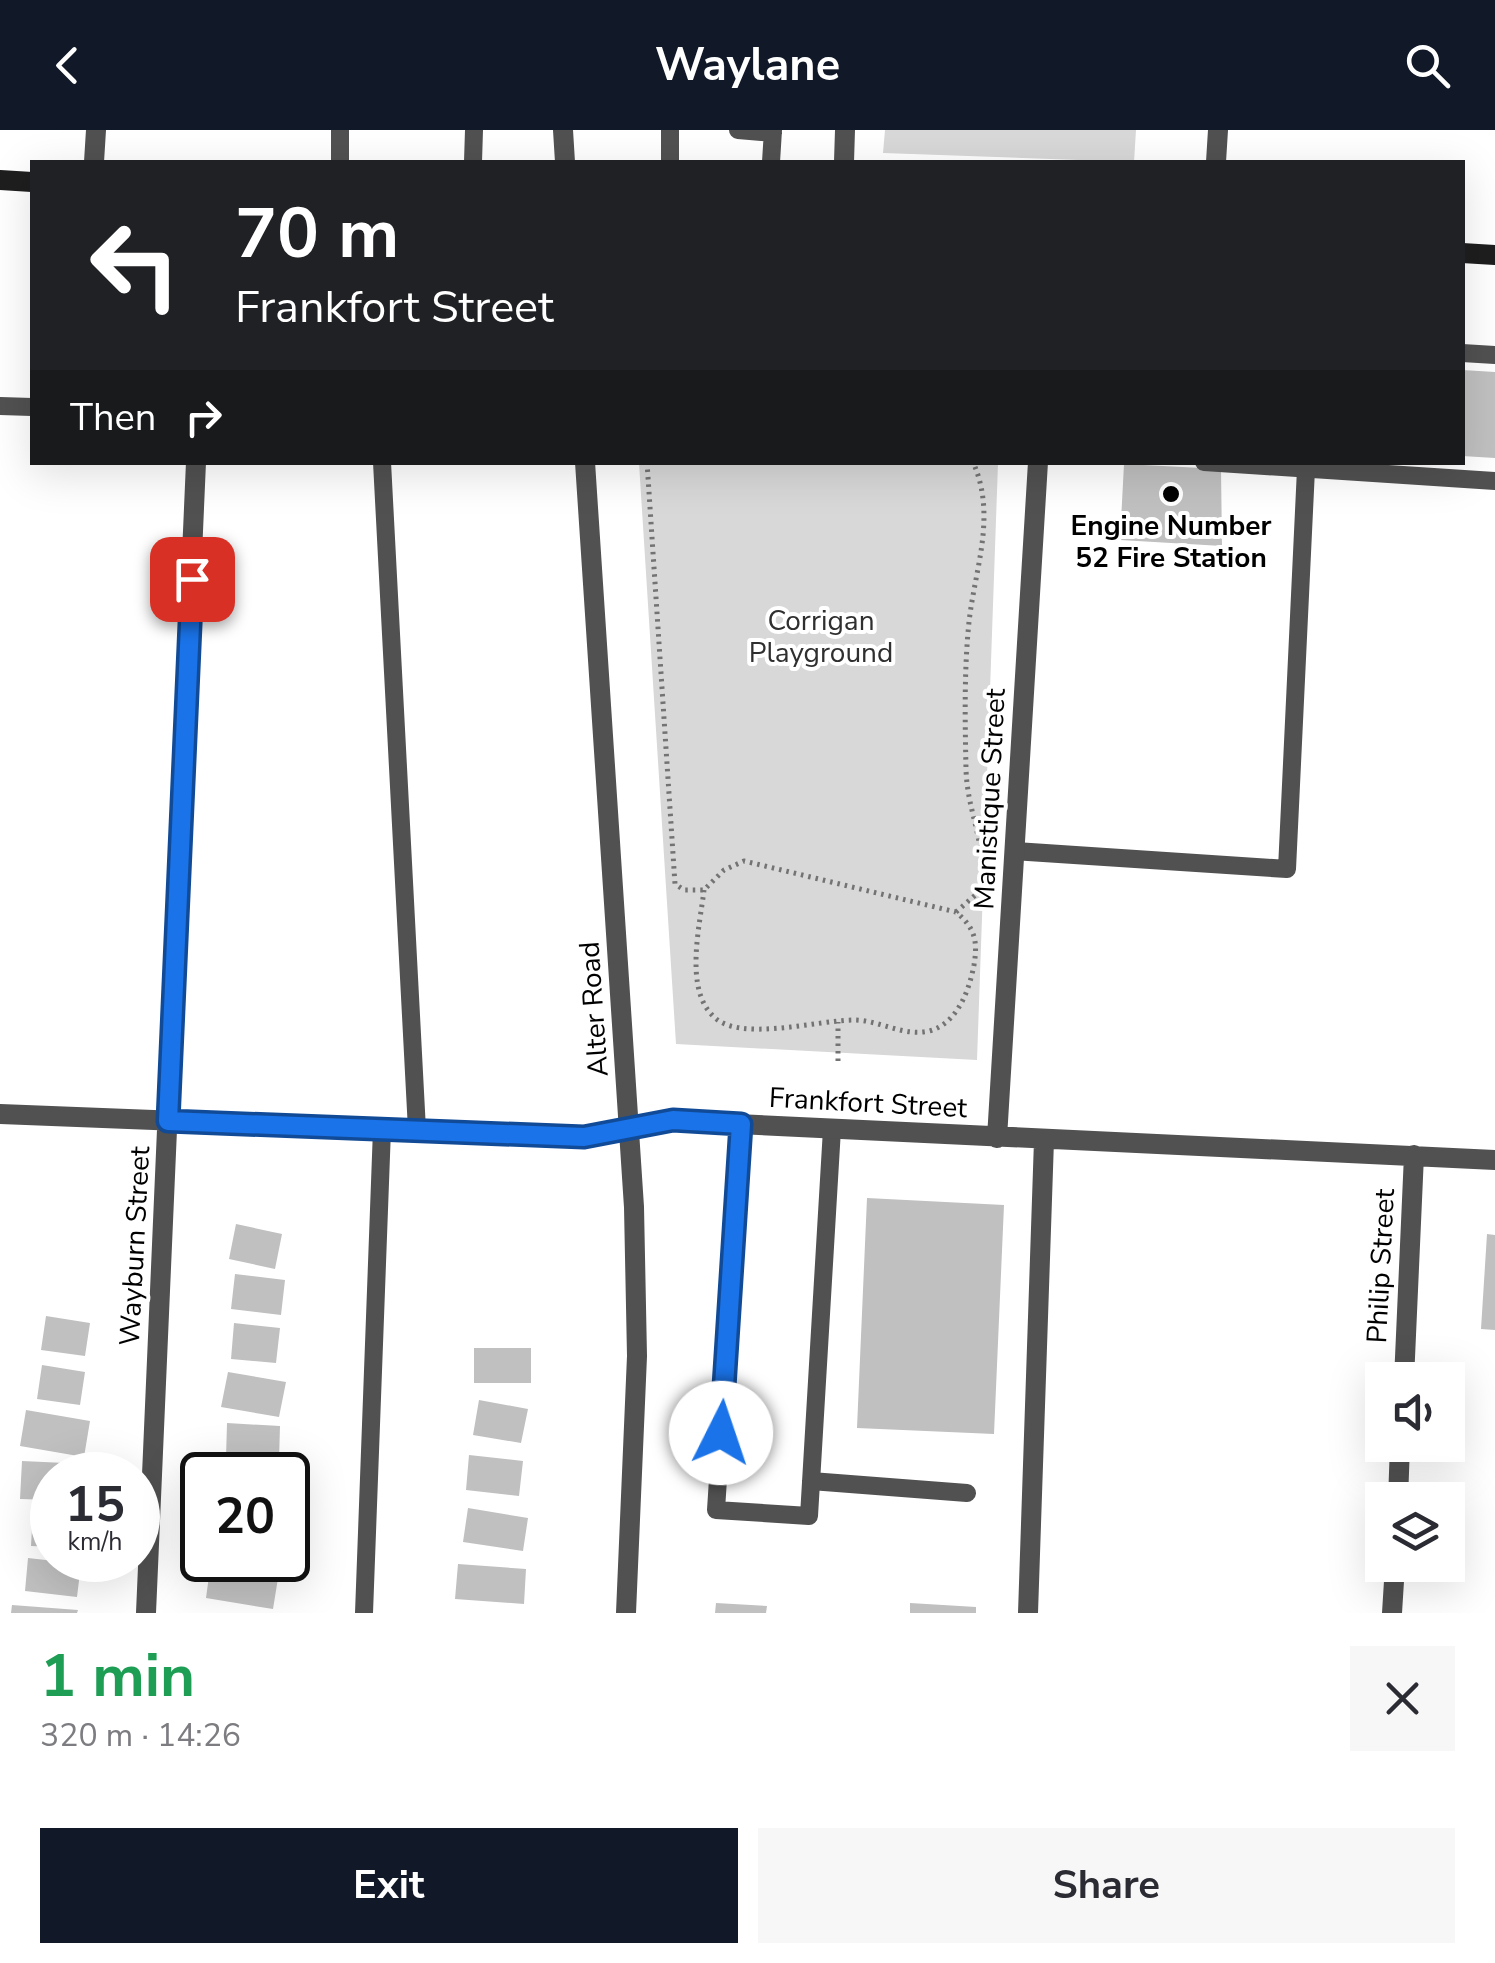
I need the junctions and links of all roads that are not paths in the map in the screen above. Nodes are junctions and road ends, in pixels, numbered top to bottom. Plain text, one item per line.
1 (96, 130) edge
2 (340, 130) edge
3 (474, 130) edge
4 (564, 130) edge
5 (670, 130) edge
6 (738, 130) edge
7 (845, 130) edge
8 (1218, 130) edge
9 (773, 131) edge
10 (94, 160) edge
11 (340, 160) edge
12 (473, 160) edge
13 (566, 160) edge
14 (670, 160) edge
15 (771, 160) edge
16 (844, 160) edge
17 (1216, 160) edge
18 (0, 180) edge
19 (30, 182) edge
20 (1465, 253) edge
21 (1495, 255) edge
22 (1465, 354) edge
23 (1495, 355) edge
24 (0, 406) edge
25 (30, 407) edge
26 (196, 465) edge
27 (382, 465) edge
28 (585, 465) edge
29 (1038, 465) edge
30 (1248, 465) edge
31 (1306, 469) junction
32 (1495, 481) edge
33 (1014, 852) junction
34 (0, 1114) edge
35 (168, 1121) junction
36 (741, 1124) junction
37 (629, 1126) junction
38 (382, 1129) junction
39 (832, 1129) junction
40 (418, 1130) junction
41 (997, 1138) junction
42 (1044, 1140) junction
43 (1414, 1155) junction
44 (1495, 1160) edge
45 (1405, 1362) edge
46 (811, 1481) junction
47 (966, 1493) dead end
48 (1394, 1582) edge
49 (146, 1613) edge
50 (364, 1613) edge
51 (626, 1613) edge
52 (1028, 1613) edge
53 (1392, 1613) edge

1 - 10 street
2 - 11 lane
3 - 12 lane
4 - 13 street
5 - 14 lane
6 - 9 lane
7 - 16 street
8 - 17 street
9 - 15 lane
18 - 19 main road
20 - 21 main road
22 - 23 lane
24 - 25 lane
26 - 35 street, Wayburn Street
27 - 40 lane
28 - 37 street, Alter Road
29 - 33 street, Manistique Street
30 - 31 lane
31 - 32 lane
31 - 33 lane
33 - 41 street, Manistique Street
34 - 35 street, Frankfort Street
35 - 38 street, Frankfort Street
35 - 49 street, Wayburn Street
36 - 37 street, Frankfort Street
36 - 39 street, Frankfort Street
36 - 46 lane
37 - 40 street, Frankfort Street
37 - 51 street, Alter Road
38 - 40 street, Frankfort Street
38 - 50 lane
39 - 41 street, Frankfort Street
39 - 46 lane
41 - 42 street, Frankfort Street
42 - 43 street, Frankfort Street
42 - 52 street
43 - 44 street, Frankfort Street
43 - 45 street, Philip Street
46 - 47 lane
48 - 53 street

